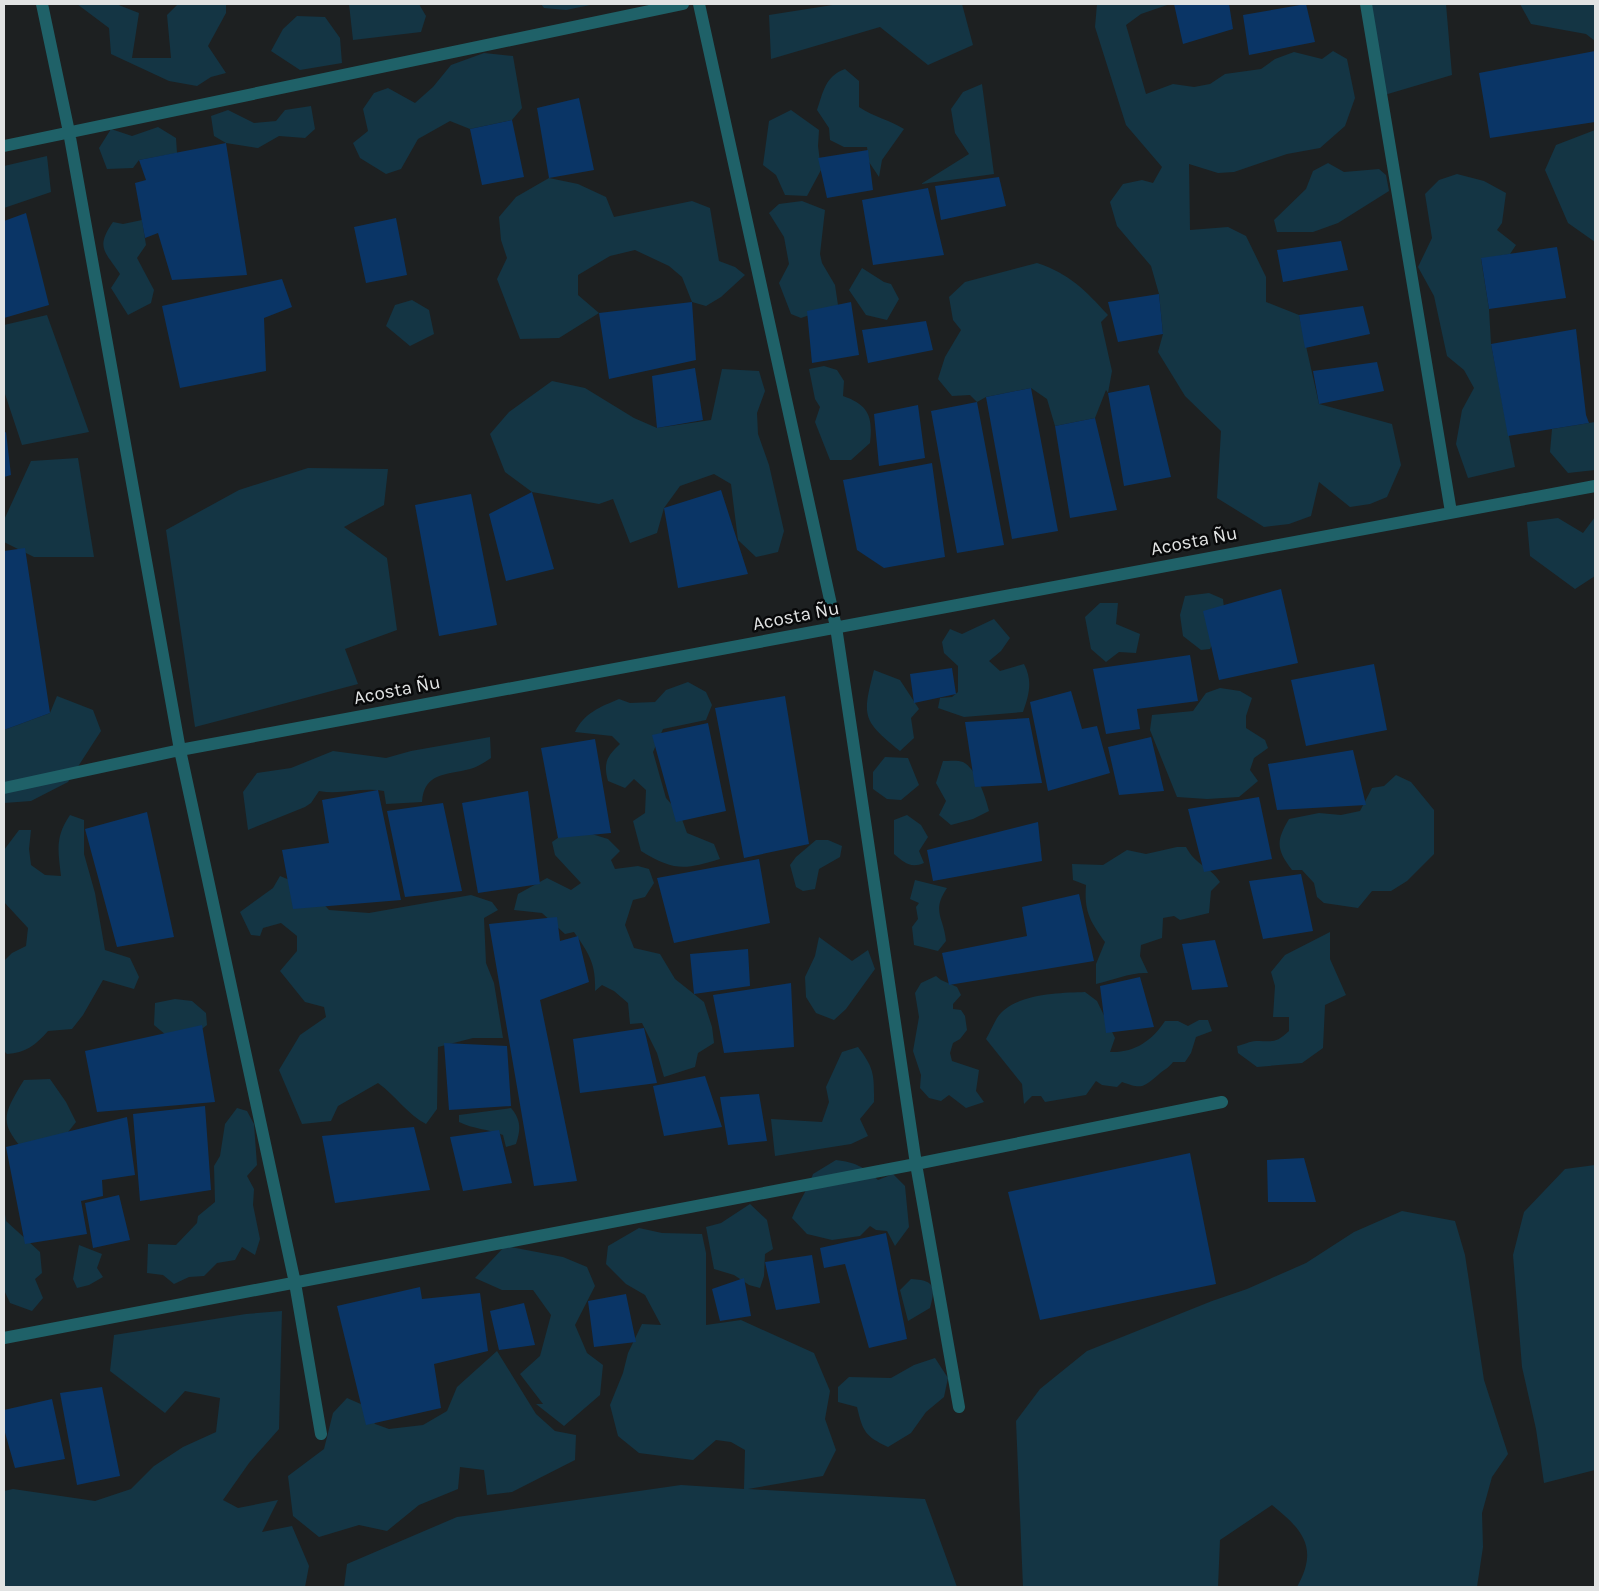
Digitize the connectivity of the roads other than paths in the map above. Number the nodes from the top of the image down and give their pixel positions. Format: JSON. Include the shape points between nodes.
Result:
{"nodes":[{"id":1,"x":42,"y":4,"type":"edge"},
{"id":2,"x":683,"y":4,"type":"edge"},
{"id":3,"x":699,"y":4,"type":"edge"},
{"id":4,"x":1366,"y":4,"type":"edge"},
{"id":5,"x":70,"y":132,"type":"junction"},
{"id":6,"x":4,"y":146,"type":"edge"},
{"id":7,"x":1595,"y":486,"type":"edge"},
{"id":8,"x":1451,"y":512,"type":"junction"},
{"id":9,"x":836,"y":627,"type":"junction"},
{"id":10,"x":180,"y":750,"type":"junction"},
{"id":11,"x":4,"y":788,"type":"edge"},
{"id":12,"x":1222,"y":1102,"type":"dead end"},
{"id":13,"x":916,"y":1164,"type":"junction"},
{"id":14,"x":295,"y":1283,"type":"junction"},
{"id":15,"x":4,"y":1338,"type":"edge"},
{"id":16,"x":959,"y":1407,"type":"dead end"},
{"id":17,"x":321,"y":1434,"type":"dead end"}],
"edges":[{"from":1,"to":5,"type":"street"},
{"from":2,"to":5,"type":"street"},
{"from":3,"to":9,"type":"street"},
{"from":4,"to":8,"type":"street"},
{"from":5,"to":6,"type":"street"},
{"from":5,"to":10,"type":"street"},
{"from":7,"to":8,"type":"street","name":"Acosta Ñu"},
{"from":8,"to":9,"type":"street","name":"Acosta Ñu"},
{"from":9,"to":10,"type":"street","name":"Acosta Ñu"},
{"from":9,"to":13,"type":"street"},
{"from":10,"to":11,"type":"street","name":"Acosta Ñu"},
{"from":10,"to":14,"type":"street"},
{"from":12,"to":13,"type":"street"},
{"from":13,"to":14,"type":"street"},
{"from":13,"to":16,"type":"street"},
{"from":14,"to":15,"type":"street"},
{"from":14,"to":17,"type":"street"}]}
